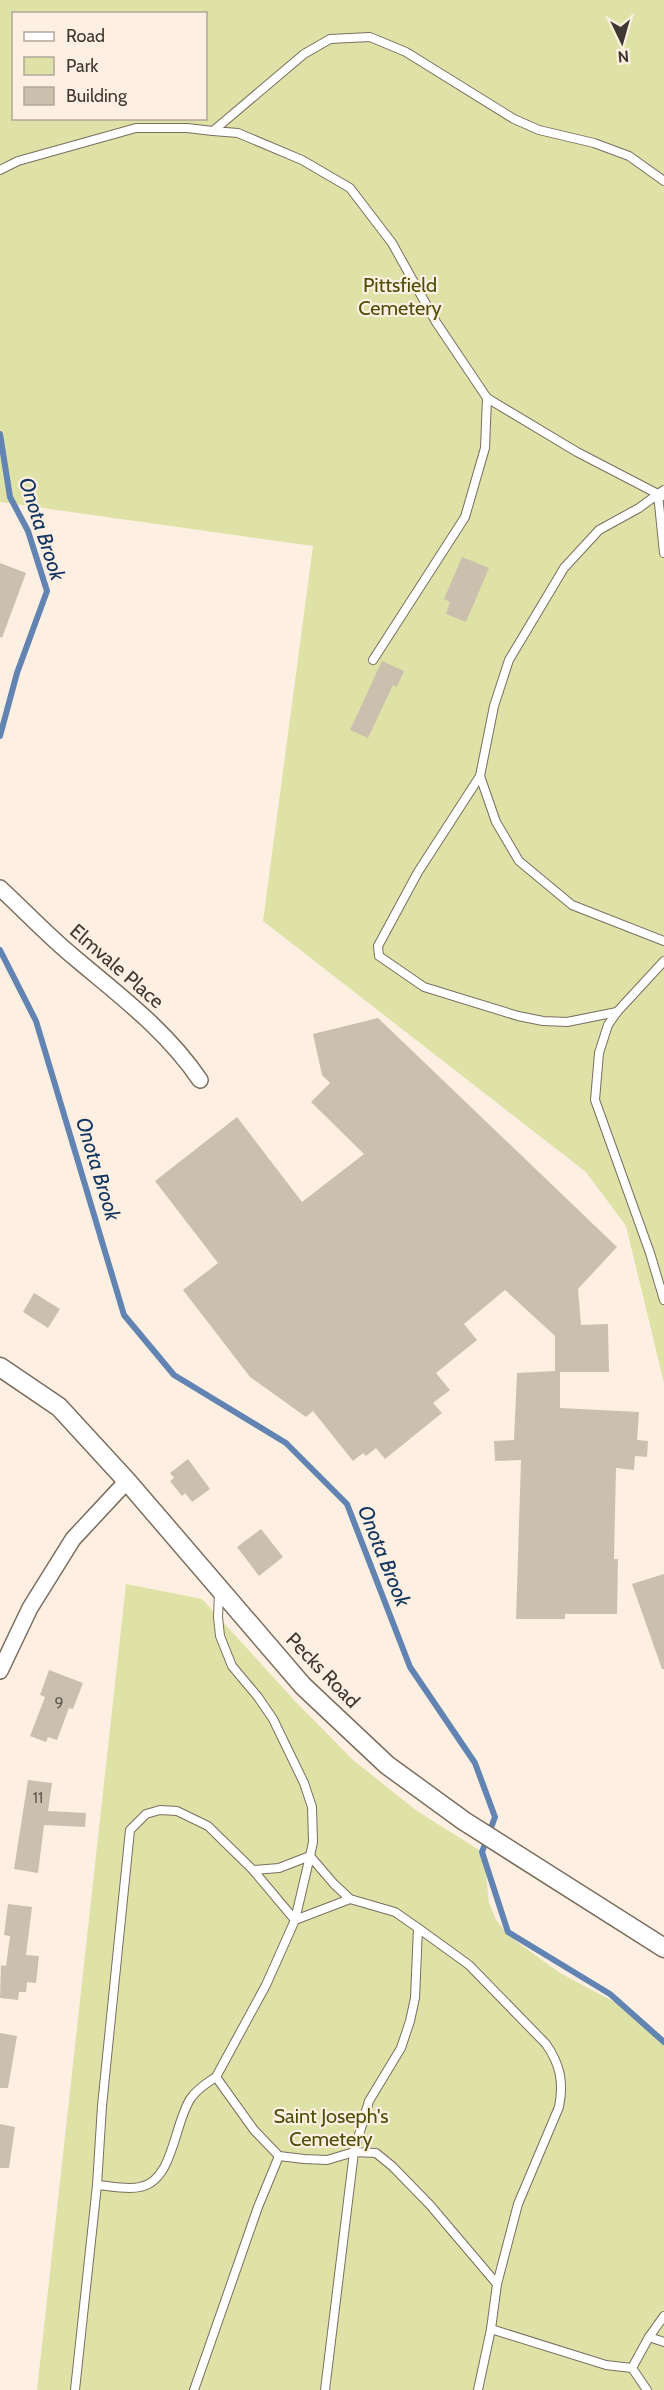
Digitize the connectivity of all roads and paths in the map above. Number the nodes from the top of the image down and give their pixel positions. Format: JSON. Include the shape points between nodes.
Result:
{"nodes":[{"id":1,"x":213,"y":131,"type":"junction"},
{"id":2,"x":0,"y":170,"type":"edge"},
{"id":3,"x":664,"y":182,"type":"edge"},
{"id":4,"x":487,"y":398,"type":"junction"},
{"id":5,"x":662,"y":493,"type":"edge"},
{"id":6,"x":664,"y":553,"type":"edge"},
{"id":7,"x":373,"y":660,"type":"dead end"},
{"id":8,"x":480,"y":776,"type":"junction"},
{"id":9,"x":0,"y":888,"type":"edge"},
{"id":10,"x":664,"y":941,"type":"edge"},
{"id":11,"x":664,"y":961,"type":"edge"},
{"id":12,"x":617,"y":1012,"type":"junction"},
{"id":13,"x":200,"y":1080,"type":"dead end"},
{"id":14,"x":664,"y":1300,"type":"edge"},
{"id":15,"x":0,"y":1367,"type":"edge"},
{"id":16,"x":127,"y":1481,"type":"junction"},
{"id":17,"x":219,"y":1588,"type":"junction"},
{"id":18,"x":0,"y":1671,"type":"edge"},
{"id":19,"x":310,"y":1856,"type":"junction"},
{"id":20,"x":253,"y":1870,"type":"junction"},
{"id":21,"x":350,"y":1899,"type":"junction"},
{"id":22,"x":295,"y":1920,"type":"junction"},
{"id":23,"x":418,"y":1928,"type":"junction"},
{"id":24,"x":664,"y":1948,"type":"edge"},
{"id":25,"x":216,"y":2077,"type":"junction"},
{"id":26,"x":354,"y":2152,"type":"junction"},
{"id":27,"x":279,"y":2156,"type":"junction"},
{"id":28,"x":98,"y":2185,"type":"junction"},
{"id":29,"x":497,"y":2284,"type":"junction"},
{"id":30,"x":664,"y":2316,"type":"edge"},
{"id":31,"x":491,"y":2329,"type":"junction"},
{"id":32,"x":649,"y":2337,"type":"junction"},
{"id":33,"x":664,"y":2342,"type":"edge"},
{"id":34,"x":632,"y":2368,"type":"junction"},
{"id":35,"x":75,"y":2390,"type":"edge"},
{"id":36,"x":194,"y":2390,"type":"edge"},
{"id":37,"x":326,"y":2390,"type":"edge"},
{"id":38,"x":478,"y":2390,"type":"edge"},
{"id":39,"x":647,"y":2390,"type":"edge"}],
"edges":[{"from":1,"to":2,"type":"lane","via":[[136,128],[18,161]]},
{"from":1,"to":3,"type":"lane","via":[[304,54],[330,39],[370,37],[406,52],[514,119],[629,156]]},
{"from":1,"to":4,"type":"lane","via":[[238,134],[302,160],[350,188],[392,243],[436,322]]},
{"from":4,"to":5,"type":"lane","via":[[577,452]]},
{"from":4,"to":7,"type":"lane","via":[[485,448],[465,517]]},
{"from":5,"to":6,"type":"lane"},
{"from":5,"to":8,"type":"lane","via":[[598,530],[564,568],[509,660],[494,706]]},
{"from":8,"to":10,"type":"lane","via":[[496,822],[519,861],[572,904]]},
{"from":8,"to":12,"type":"lane","via":[[418,872],[378,946],[379,956],[424,987],[518,1017],[567,1022]]},
{"from":9,"to":13,"type":"street","name":"Elmvale Place","via":[[73,957],[150,1021],[184,1056]]},
{"from":11,"to":12,"type":"lane"},
{"from":12,"to":14,"type":"lane","via":[[608,1025],[599,1053],[595,1100]]},
{"from":15,"to":16,"type":"street","name":"Pecks Road","via":[[58,1407]]},
{"from":16,"to":17,"type":"street","name":"Pecks Road"},
{"from":16,"to":18,"type":"street","via":[[73,1539],[30,1608]]},
{"from":17,"to":19,"type":"lane","via":[[220,1636],[232,1666],[273,1719],[304,1783],[312,1807]]},
{"from":17,"to":24,"type":"street","name":"Pecks Road","via":[[303,1686],[387,1765],[478,1831]]},
{"from":19,"to":20,"type":"lane","via":[[279,1868]]},
{"from":19,"to":21,"type":"lane"},
{"from":19,"to":22,"type":"lane"},
{"from":20,"to":22,"type":"lane"},
{"from":20,"to":28,"type":"lane","via":[[208,1826],[177,1811],[146,1814],[130,1830],[102,2106]]},
{"from":21,"to":22,"type":"lane"},
{"from":21,"to":23,"type":"lane","via":[[395,1912]]},
{"from":22,"to":25,"type":"lane","via":[[266,1985]]},
{"from":23,"to":26,"type":"lane","via":[[415,1998],[410,2021],[401,2048],[369,2101]]},
{"from":23,"to":29,"type":"lane","via":[[469,1965],[546,2044],[556,2058],[561,2077],[559,2107],[518,2205]]},
{"from":25,"to":27,"type":"lane","via":[[254,2130]]},
{"from":25,"to":28,"type":"lane","via":[[190,2099],[168,2160],[153,2182],[139,2187]]},
{"from":26,"to":27,"type":"lane","via":[[327,2160]]},
{"from":26,"to":29,"type":"lane","via":[[376,2153],[392,2166]]},
{"from":26,"to":37,"type":"lane"},
{"from":27,"to":36,"type":"lane"},
{"from":28,"to":35,"type":"lane"},
{"from":29,"to":31,"type":"lane"},
{"from":30,"to":32,"type":"lane"},
{"from":31,"to":34,"type":"lane","via":[[606,2365]]},
{"from":31,"to":38,"type":"lane"},
{"from":32,"to":33,"type":"lane"},
{"from":32,"to":34,"type":"lane"},
{"from":34,"to":39,"type":"lane"}]}
